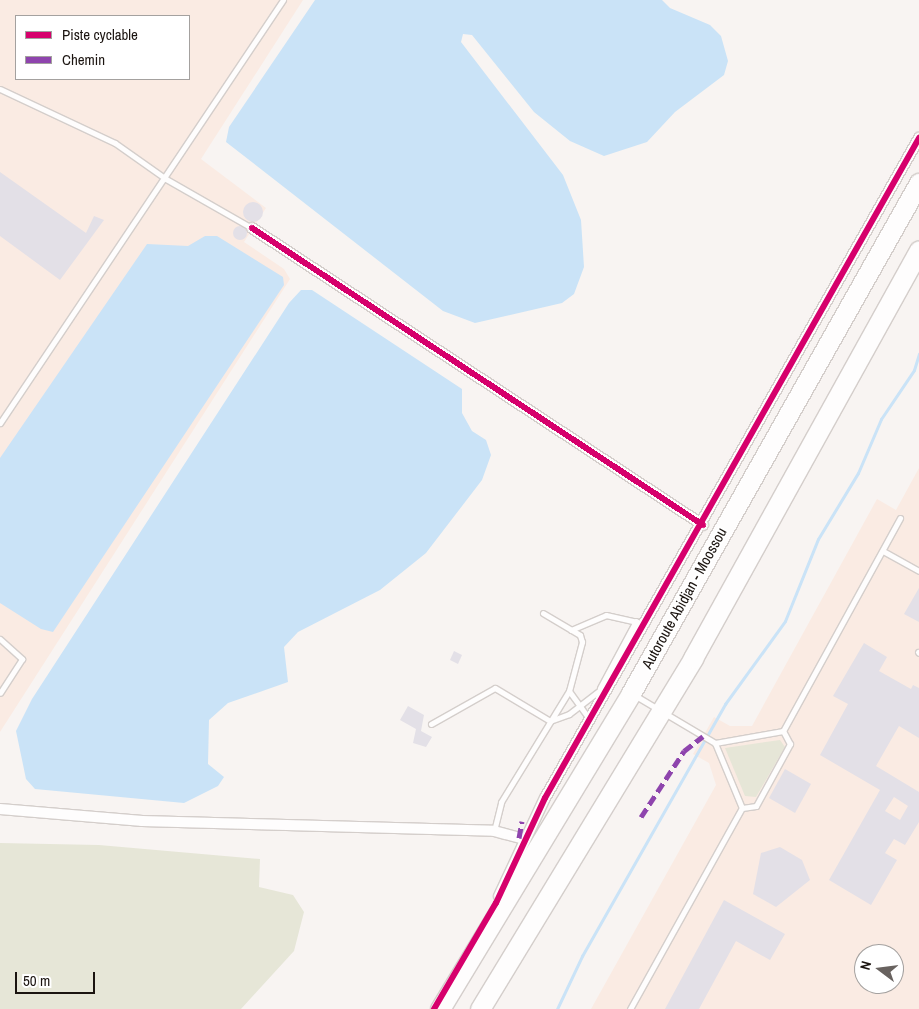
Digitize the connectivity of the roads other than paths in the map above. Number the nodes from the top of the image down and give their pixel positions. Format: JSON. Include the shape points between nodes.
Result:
{"nodes":[{"id":1,"x":283,"y":0,"type":"edge"},
{"id":2,"x":0,"y":89,"type":"edge"},
{"id":3,"x":919,"y":138,"type":"edge"},
{"id":4,"x":166,"y":179,"type":"junction"},
{"id":5,"x":919,"y":183,"type":"edge"},
{"id":6,"x":252,"y":228,"type":"joint"},
{"id":7,"x":919,"y":250,"type":"edge"},
{"id":8,"x":0,"y":423,"type":"edge"},
{"id":9,"x":900,"y":518,"type":"dead end"},
{"id":10,"x":703,"y":525,"type":"junction"},
{"id":11,"x":883,"y":551,"type":"junction"},
{"id":12,"x":919,"y":571,"type":"edge"},
{"id":13,"x":542,"y":613,"type":"dead end"},
{"id":14,"x":641,"y":623,"type":"junction"},
{"id":15,"x":571,"y":630,"type":"junction"},
{"id":16,"x":0,"y":639,"type":"edge"},
{"id":17,"x":613,"y":682,"type":"junction"},
{"id":18,"x":599,"y":688,"type":"junction"},
{"id":19,"x":569,"y":691,"type":"junction"},
{"id":20,"x":0,"y":692,"type":"edge"},
{"id":21,"x":631,"y":693,"type":"junction"},
{"id":22,"x":578,"y":708,"type":"junction"},
{"id":23,"x":661,"y":712,"type":"junction"},
{"id":24,"x":550,"y":721,"type":"junction"},
{"id":25,"x":591,"y":721,"type":"junction"},
{"id":26,"x":431,"y":724,"type":"dead end"},
{"id":27,"x":783,"y":731,"type":"junction"},
{"id":28,"x":715,"y":743,"type":"junction"},
{"id":29,"x":742,"y":808,"type":"junction"},
{"id":30,"x":0,"y":809,"type":"edge"},
{"id":31,"x":494,"y":831,"type":"junction"},
{"id":32,"x":524,"y":839,"type":"junction"},
{"id":33,"x":434,"y":1009,"type":"edge"},
{"id":34,"x":440,"y":1009,"type":"edge"},
{"id":35,"x":480,"y":1009,"type":"edge"},
{"id":36,"x":630,"y":1009,"type":"edge"}],
"edges":[{"from":1,"to":4,"type":"lane"},
{"from":2,"to":4,"type":"lane","via":[[115,143]]},
{"from":3,"to":10,"type":"street"},
{"from":4,"to":6,"type":"lane"},
{"from":4,"to":8,"type":"lane"},
{"from":5,"to":21,"type":"highway","name":"Autoroute Abidjan - Moossou"},
{"from":6,"to":10,"type":"street"},
{"from":7,"to":23,"type":"highway"},
{"from":9,"to":11,"type":"lane"},
{"from":10,"to":14,"type":"street"},
{"from":11,"to":12,"type":"lane"},
{"from":11,"to":27,"type":"lane"},
{"from":13,"to":15,"type":"lane"},
{"from":14,"to":15,"type":"lane","via":[[597,616]]},
{"from":14,"to":17,"type":"street"},
{"from":14,"to":18,"type":"lane"},
{"from":15,"to":19,"type":"lane","via":[[582,642]]},
{"from":16,"to":20,"type":"lane","via":[[22,658]]},
{"from":17,"to":18,"type":"lane"},
{"from":17,"to":25,"type":"street"},
{"from":18,"to":22,"type":"lane"},
{"from":19,"to":22,"type":"lane"},
{"from":19,"to":24,"type":"lane"},
{"from":21,"to":23,"type":"lane"},
{"from":21,"to":34,"type":"highway","name":"Autoroute Abidjan - Moossou"},
{"from":22,"to":24,"type":"lane"},
{"from":22,"to":25,"type":"lane"},
{"from":23,"to":28,"type":"lane"},
{"from":23,"to":35,"type":"highway"},
{"from":24,"to":26,"type":"lane","via":[[495,688]]},
{"from":24,"to":31,"type":"lane","via":[[501,802]]},
{"from":25,"to":32,"type":"street"},
{"from":27,"to":28,"type":"lane"},
{"from":27,"to":29,"type":"lane","via":[[790,744],[756,806]]},
{"from":28,"to":29,"type":"lane"},
{"from":29,"to":36,"type":"lane"},
{"from":30,"to":31,"type":"street","via":[[142,821]]},
{"from":31,"to":32,"type":"street"},
{"from":32,"to":33,"type":"street","via":[[496,903]]}]}
